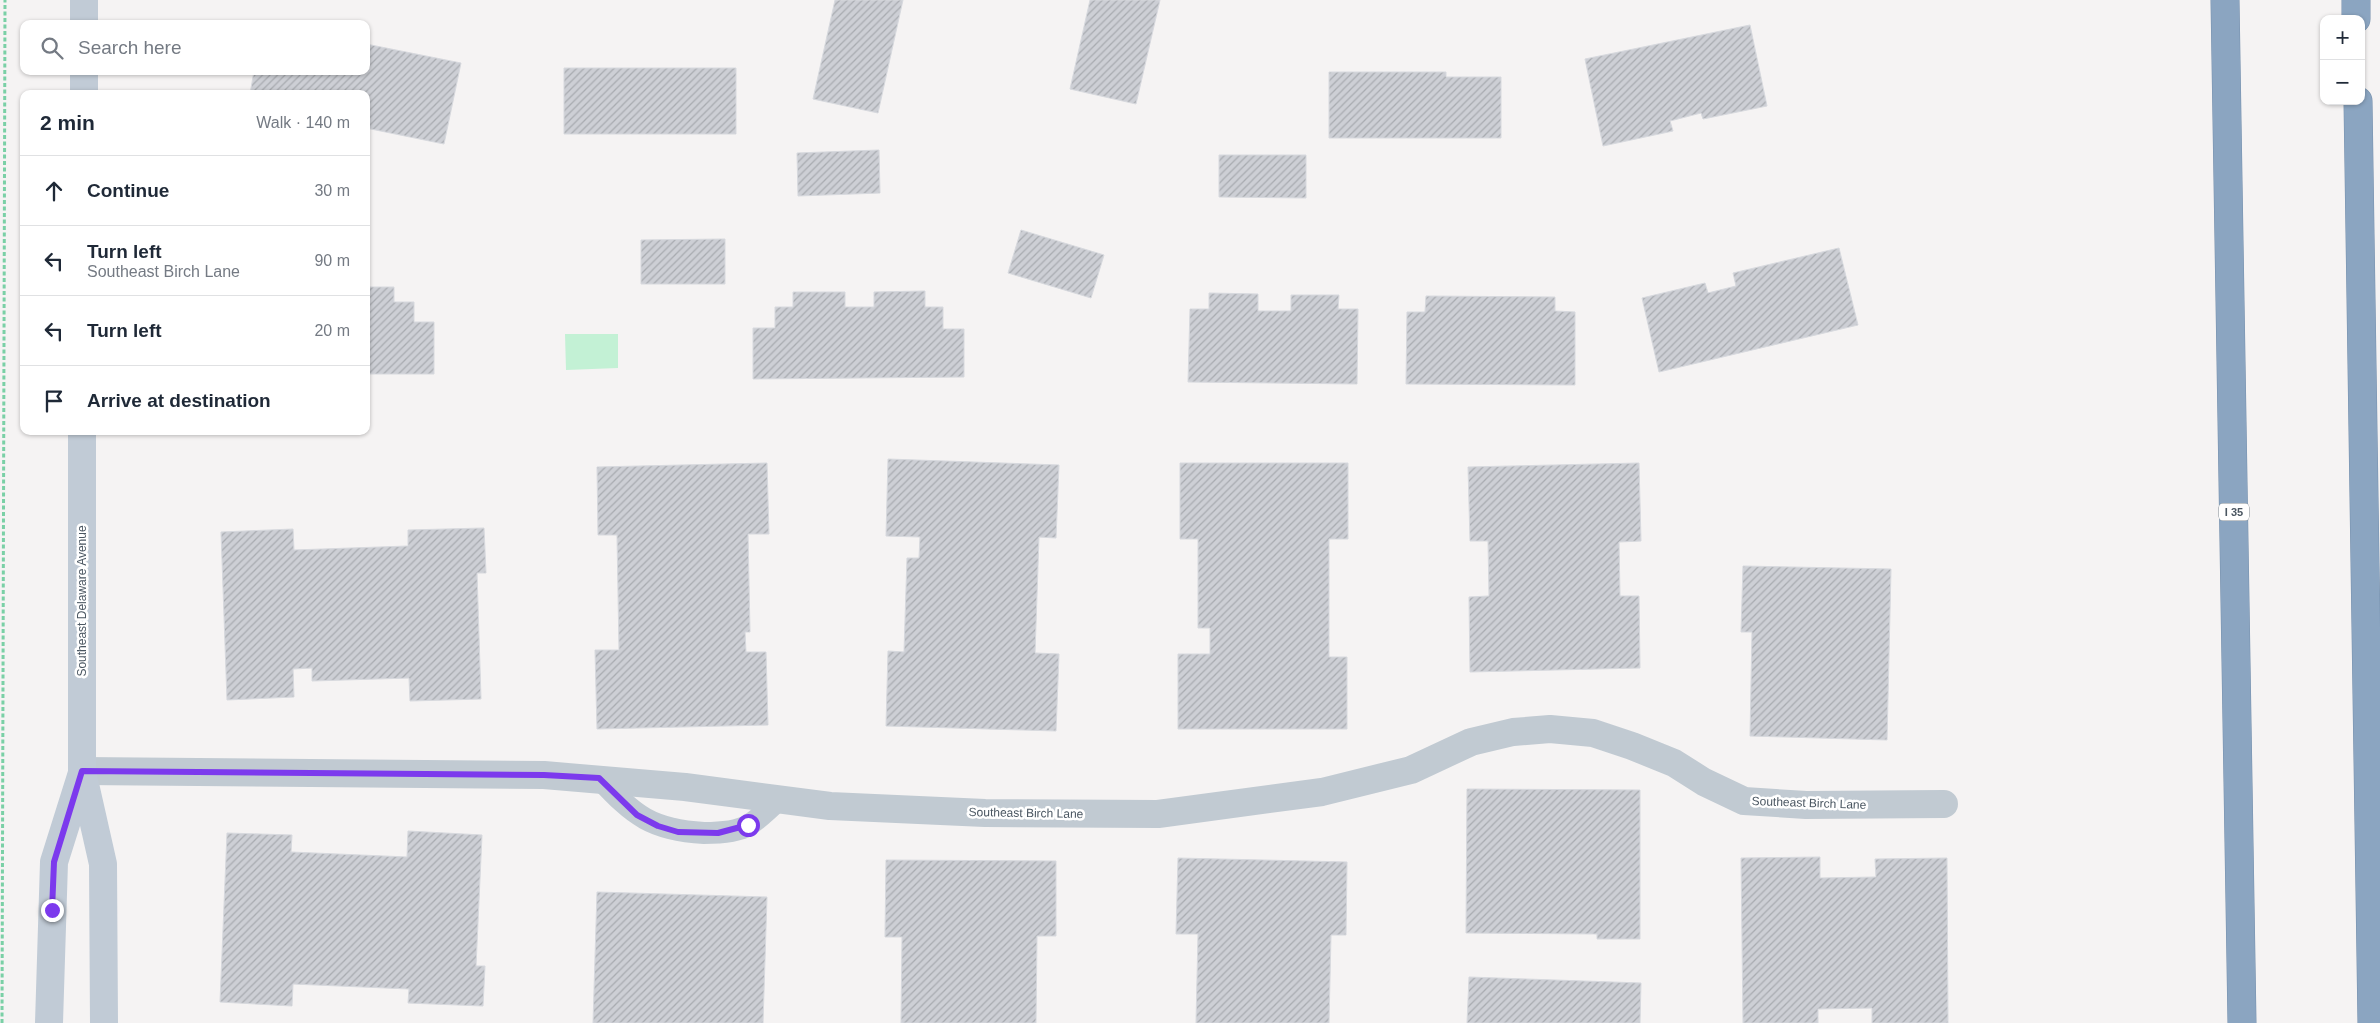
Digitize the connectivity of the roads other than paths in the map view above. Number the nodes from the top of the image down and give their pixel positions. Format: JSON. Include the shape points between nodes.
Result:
{"nodes":[{"id":1,"x":84,"y":0,"type":"edge"},
{"id":2,"x":2225,"y":0,"type":"edge"},
{"id":3,"x":2356,"y":0,"type":"edge"},
{"id":4,"x":2356,"y":15,"type":"edge"},
{"id":5,"x":84,"y":20,"type":"edge"},
{"id":6,"x":84,"y":75,"type":"edge"},
{"id":7,"x":84,"y":90,"type":"edge"},
{"id":8,"x":2358,"y":105,"type":"edge"},
{"id":9,"x":82,"y":435,"type":"edge"},
{"id":10,"x":82,"y":771,"type":"junction"},
{"id":11,"x":599,"y":778,"type":"junction"},
{"id":12,"x":779,"y":800,"type":"junction"},
{"id":13,"x":1944,"y":804,"type":"dead end"},
{"id":14,"x":49,"y":1023,"type":"edge"},
{"id":15,"x":104,"y":1023,"type":"edge"},
{"id":16,"x":2242,"y":1023,"type":"edge"},
{"id":17,"x":2372,"y":1023,"type":"edge"}],
"edges":[{"from":1,"to":5,"type":"main road"},
{"from":2,"to":16,"type":"highway","number":"I 35"},
{"from":3,"to":4,"type":"highway"},
{"from":6,"to":7,"type":"main road"},
{"from":8,"to":17,"type":"highway"},
{"from":9,"to":10,"type":"main road","name":"Southeast Delaware Avenue"},
{"from":10,"to":11,"type":"street","name":"Southeast Birch Lane"},
{"from":10,"to":14,"type":"main road","name":"Southeast Delaware Avenue","via":[[54,862]]},
{"from":10,"to":15,"type":"main road","name":"Southeast Delaware Avenue","via":[[103,864]]},
{"from":11,"to":12,"type":"street","name":"Southeast Birch Lane"},
{"from":11,"to":12,"type":"lane","via":[[637,815],[678,832],[718,833],[748,825]]},
{"from":12,"to":13,"type":"street","name":"Southeast Birch Lane","via":[[830,806],[985,813],[1158,814],[1322,792],[1410,770],[1471,742],[1514,732],[1550,729],[1593,733],[1632,746],[1674,763],[1744,801],[1806,805]]}]}
